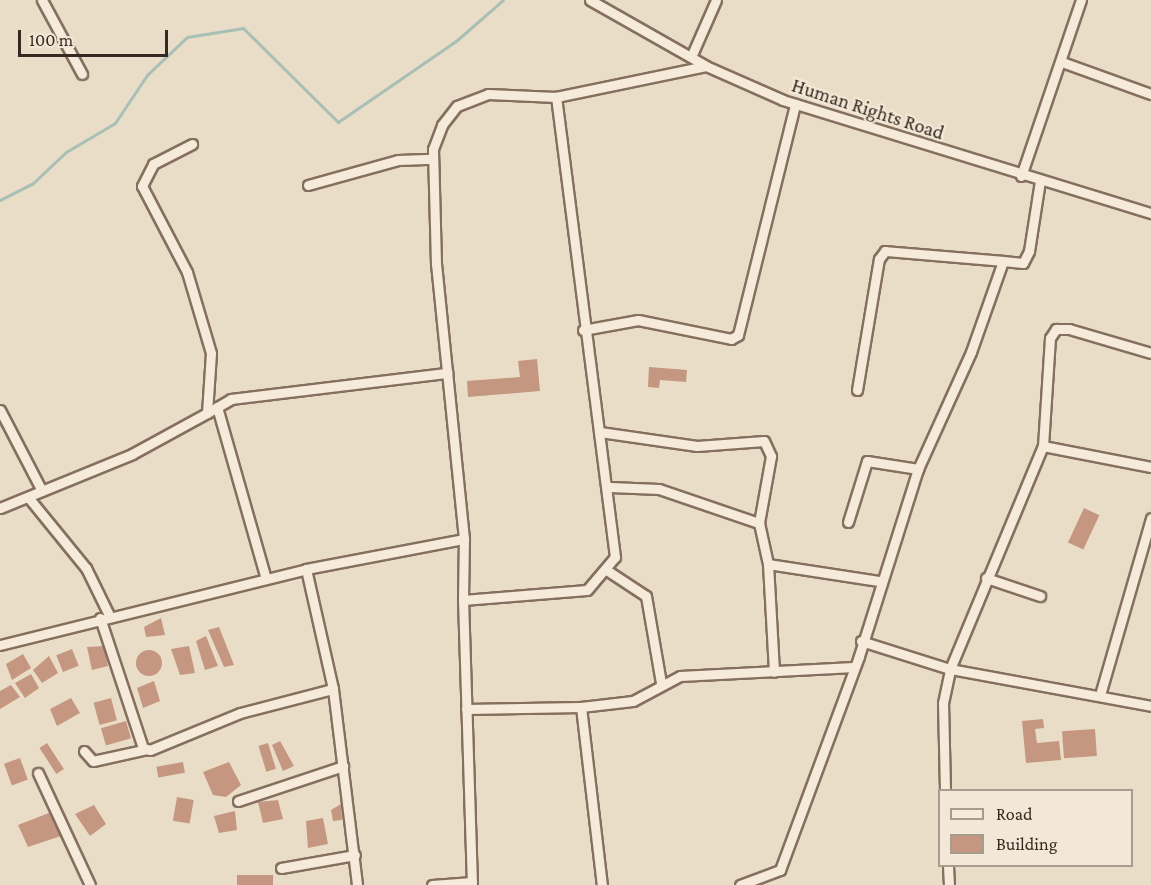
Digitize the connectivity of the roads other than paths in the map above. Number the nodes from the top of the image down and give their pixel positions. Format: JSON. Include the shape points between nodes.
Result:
{"nodes":[{"id":1,"x":42,"y":0,"type":"edge"},
{"id":2,"x":590,"y":0,"type":"edge"},
{"id":3,"x":716,"y":0,"type":"edge"},
{"id":4,"x":1081,"y":0,"type":"edge"},
{"id":5,"x":691,"y":57,"type":"junction"},
{"id":6,"x":1062,"y":62,"type":"junction"},
{"id":7,"x":706,"y":66,"type":"junction"},
{"id":8,"x":82,"y":74,"type":"dead end"},
{"id":9,"x":1151,"y":94,"type":"edge"},
{"id":10,"x":556,"y":97,"type":"junction"},
{"id":11,"x":795,"y":104,"type":"junction"},
{"id":12,"x":192,"y":144,"type":"dead end"},
{"id":13,"x":433,"y":159,"type":"junction"},
{"id":14,"x":1021,"y":176,"type":"junction"},
{"id":15,"x":1040,"y":181,"type":"junction"},
{"id":16,"x":308,"y":185,"type":"dead end"},
{"id":17,"x":1151,"y":213,"type":"edge"},
{"id":18,"x":1003,"y":261,"type":"junction"},
{"id":19,"x":583,"y":330,"type":"junction"},
{"id":20,"x":1151,"y":353,"type":"edge"},
{"id":21,"x":447,"y":373,"type":"junction"},
{"id":22,"x":857,"y":390,"type":"dead end"},
{"id":23,"x":217,"y":407,"type":"junction"},
{"id":24,"x":0,"y":410,"type":"edge"},
{"id":25,"x":207,"y":413,"type":"junction"},
{"id":26,"x":600,"y":432,"type":"junction"},
{"id":27,"x":1043,"y":446,"type":"junction"},
{"id":28,"x":1151,"y":467,"type":"edge"},
{"id":29,"x":918,"y":469,"type":"junction"},
{"id":30,"x":610,"y":487,"type":"junction"},
{"id":31,"x":42,"y":491,"type":"junction"},
{"id":32,"x":28,"y":497,"type":"junction"},
{"id":33,"x":0,"y":508,"type":"edge"},
{"id":34,"x":1151,"y":518,"type":"edge"},
{"id":35,"x":848,"y":522,"type":"dead end"},
{"id":36,"x":759,"y":523,"type":"junction"},
{"id":37,"x":465,"y":539,"type":"junction"},
{"id":38,"x":768,"y":564,"type":"junction"},
{"id":39,"x":306,"y":569,"type":"junction"},
{"id":40,"x":608,"y":571,"type":"junction"},
{"id":41,"x":265,"y":575,"type":"junction"},
{"id":42,"x":986,"y":578,"type":"junction"},
{"id":43,"x":879,"y":580,"type":"junction"},
{"id":44,"x":1040,"y":596,"type":"dead end"},
{"id":45,"x":463,"y":600,"type":"junction"},
{"id":46,"x":104,"y":617,"type":"junction"},
{"id":47,"x":861,"y":641,"type":"junction"},
{"id":48,"x":0,"y":645,"type":"edge"},
{"id":49,"x":854,"y":667,"type":"junction"},
{"id":50,"x":950,"y":669,"type":"junction"},
{"id":51,"x":774,"y":672,"type":"junction"},
{"id":52,"x":660,"y":683,"type":"junction"},
{"id":53,"x":333,"y":689,"type":"junction"},
{"id":54,"x":1100,"y":695,"type":"junction"},
{"id":55,"x":1151,"y":706,"type":"edge"},
{"id":56,"x":581,"y":707,"type":"junction"},
{"id":57,"x":466,"y":709,"type":"junction"},
{"id":58,"x":147,"y":749,"type":"junction"},
{"id":59,"x":84,"y":751,"type":"dead end"},
{"id":60,"x":343,"y":766,"type":"junction"},
{"id":61,"x":38,"y":773,"type":"dead end"},
{"id":62,"x":945,"y":789,"type":"edge"},
{"id":63,"x":238,"y":801,"type":"dead end"},
{"id":64,"x":356,"y":855,"type":"junction"},
{"id":65,"x":948,"y":867,"type":"edge"},
{"id":66,"x":280,"y":868,"type":"dead end"},
{"id":67,"x":472,"y":884,"type":"edge"},
{"id":68,"x":90,"y":885,"type":"edge"},
{"id":69,"x":357,"y":885,"type":"edge"},
{"id":70,"x":432,"y":885,"type":"edge"},
{"id":71,"x":602,"y":885,"type":"edge"},
{"id":72,"x":740,"y":885,"type":"edge"},
{"id":73,"x":949,"y":885,"type":"edge"}],
"edges":[{"from":1,"to":8,"type":"street"},
{"from":2,"to":5,"type":"street","name":"Human Rights Road"},
{"from":3,"to":5,"type":"street"},
{"from":4,"to":6,"type":"street"},
{"from":5,"to":7,"type":"street","name":"Human Rights Road"},
{"from":6,"to":9,"type":"street"},
{"from":6,"to":14,"type":"street"},
{"from":7,"to":10,"type":"street"},
{"from":7,"to":11,"type":"street","name":"Human Rights Road"},
{"from":10,"to":13,"type":"street","via":[[488,94],[470,99],[442,125]]},
{"from":10,"to":19,"type":"street"},
{"from":11,"to":14,"type":"street","name":"Human Rights Road"},
{"from":11,"to":19,"type":"street","via":[[738,335],[731,339],[638,320]]},
{"from":12,"to":25,"type":"street","via":[[153,164],[142,186],[187,272],[211,353]]},
{"from":13,"to":16,"type":"street","via":[[398,160]]},
{"from":13,"to":21,"type":"street","via":[[436,264]]},
{"from":14,"to":15,"type":"street","name":"Human Rights Road"},
{"from":15,"to":17,"type":"street","name":"Human Rights Road"},
{"from":15,"to":18,"type":"street","via":[[1029,251],[1023,263]]},
{"from":18,"to":22,"type":"street","via":[[885,251],[879,259]]},
{"from":18,"to":29,"type":"street","via":[[971,352]]},
{"from":19,"to":26,"type":"street"},
{"from":20,"to":27,"type":"street","via":[[1056,329],[1050,338]]},
{"from":21,"to":23,"type":"street","via":[[231,399]]},
{"from":21,"to":37,"type":"street"},
{"from":23,"to":25,"type":"street"},
{"from":23,"to":41,"type":"street"},
{"from":24,"to":31,"type":"street"},
{"from":25,"to":31,"type":"street","via":[[132,454]]},
{"from":26,"to":30,"type":"street"},
{"from":26,"to":36,"type":"street","via":[[697,446],[764,441],[771,456]]},
{"from":27,"to":28,"type":"street"},
{"from":27,"to":42,"type":"street"},
{"from":29,"to":35,"type":"street","via":[[867,461]]},
{"from":29,"to":43,"type":"street"},
{"from":30,"to":36,"type":"street","via":[[659,489]]},
{"from":30,"to":40,"type":"street","via":[[615,557]]},
{"from":31,"to":32,"type":"street"},
{"from":32,"to":33,"type":"street"},
{"from":32,"to":46,"type":"street","via":[[86,568]]},
{"from":34,"to":54,"type":"street"},
{"from":36,"to":38,"type":"street"},
{"from":37,"to":39,"type":"street"},
{"from":37,"to":45,"type":"street"},
{"from":38,"to":43,"type":"street"},
{"from":38,"to":51,"type":"street"},
{"from":39,"to":41,"type":"street"},
{"from":39,"to":53,"type":"street"},
{"from":40,"to":45,"type":"street","via":[[587,590]]},
{"from":40,"to":52,"type":"street","via":[[646,596]]},
{"from":41,"to":46,"type":"street"},
{"from":42,"to":44,"type":"street"},
{"from":42,"to":50,"type":"street"},
{"from":43,"to":47,"type":"street"},
{"from":45,"to":57,"type":"street"},
{"from":46,"to":48,"type":"street"},
{"from":46,"to":58,"type":"street","via":[[138,741]]},
{"from":47,"to":49,"type":"street"},
{"from":47,"to":50,"type":"street"},
{"from":49,"to":51,"type":"street"},
{"from":49,"to":72,"type":"street","via":[[780,870]]},
{"from":50,"to":54,"type":"street"},
{"from":50,"to":62,"type":"street","via":[[943,703]]},
{"from":51,"to":52,"type":"street","via":[[680,676]]},
{"from":52,"to":56,"type":"street","via":[[633,701]]},
{"from":53,"to":58,"type":"street","via":[[240,713]]},
{"from":53,"to":60,"type":"street"},
{"from":54,"to":55,"type":"street"},
{"from":56,"to":57,"type":"street"},
{"from":56,"to":71,"type":"street"},
{"from":57,"to":67,"type":"street"},
{"from":58,"to":59,"type":"street","via":[[93,761]]},
{"from":60,"to":63,"type":"street"},
{"from":60,"to":64,"type":"street"},
{"from":61,"to":68,"type":"street"},
{"from":64,"to":66,"type":"street"},
{"from":64,"to":69,"type":"street"},
{"from":65,"to":73,"type":"street"},
{"from":67,"to":70,"type":"street"}]}
